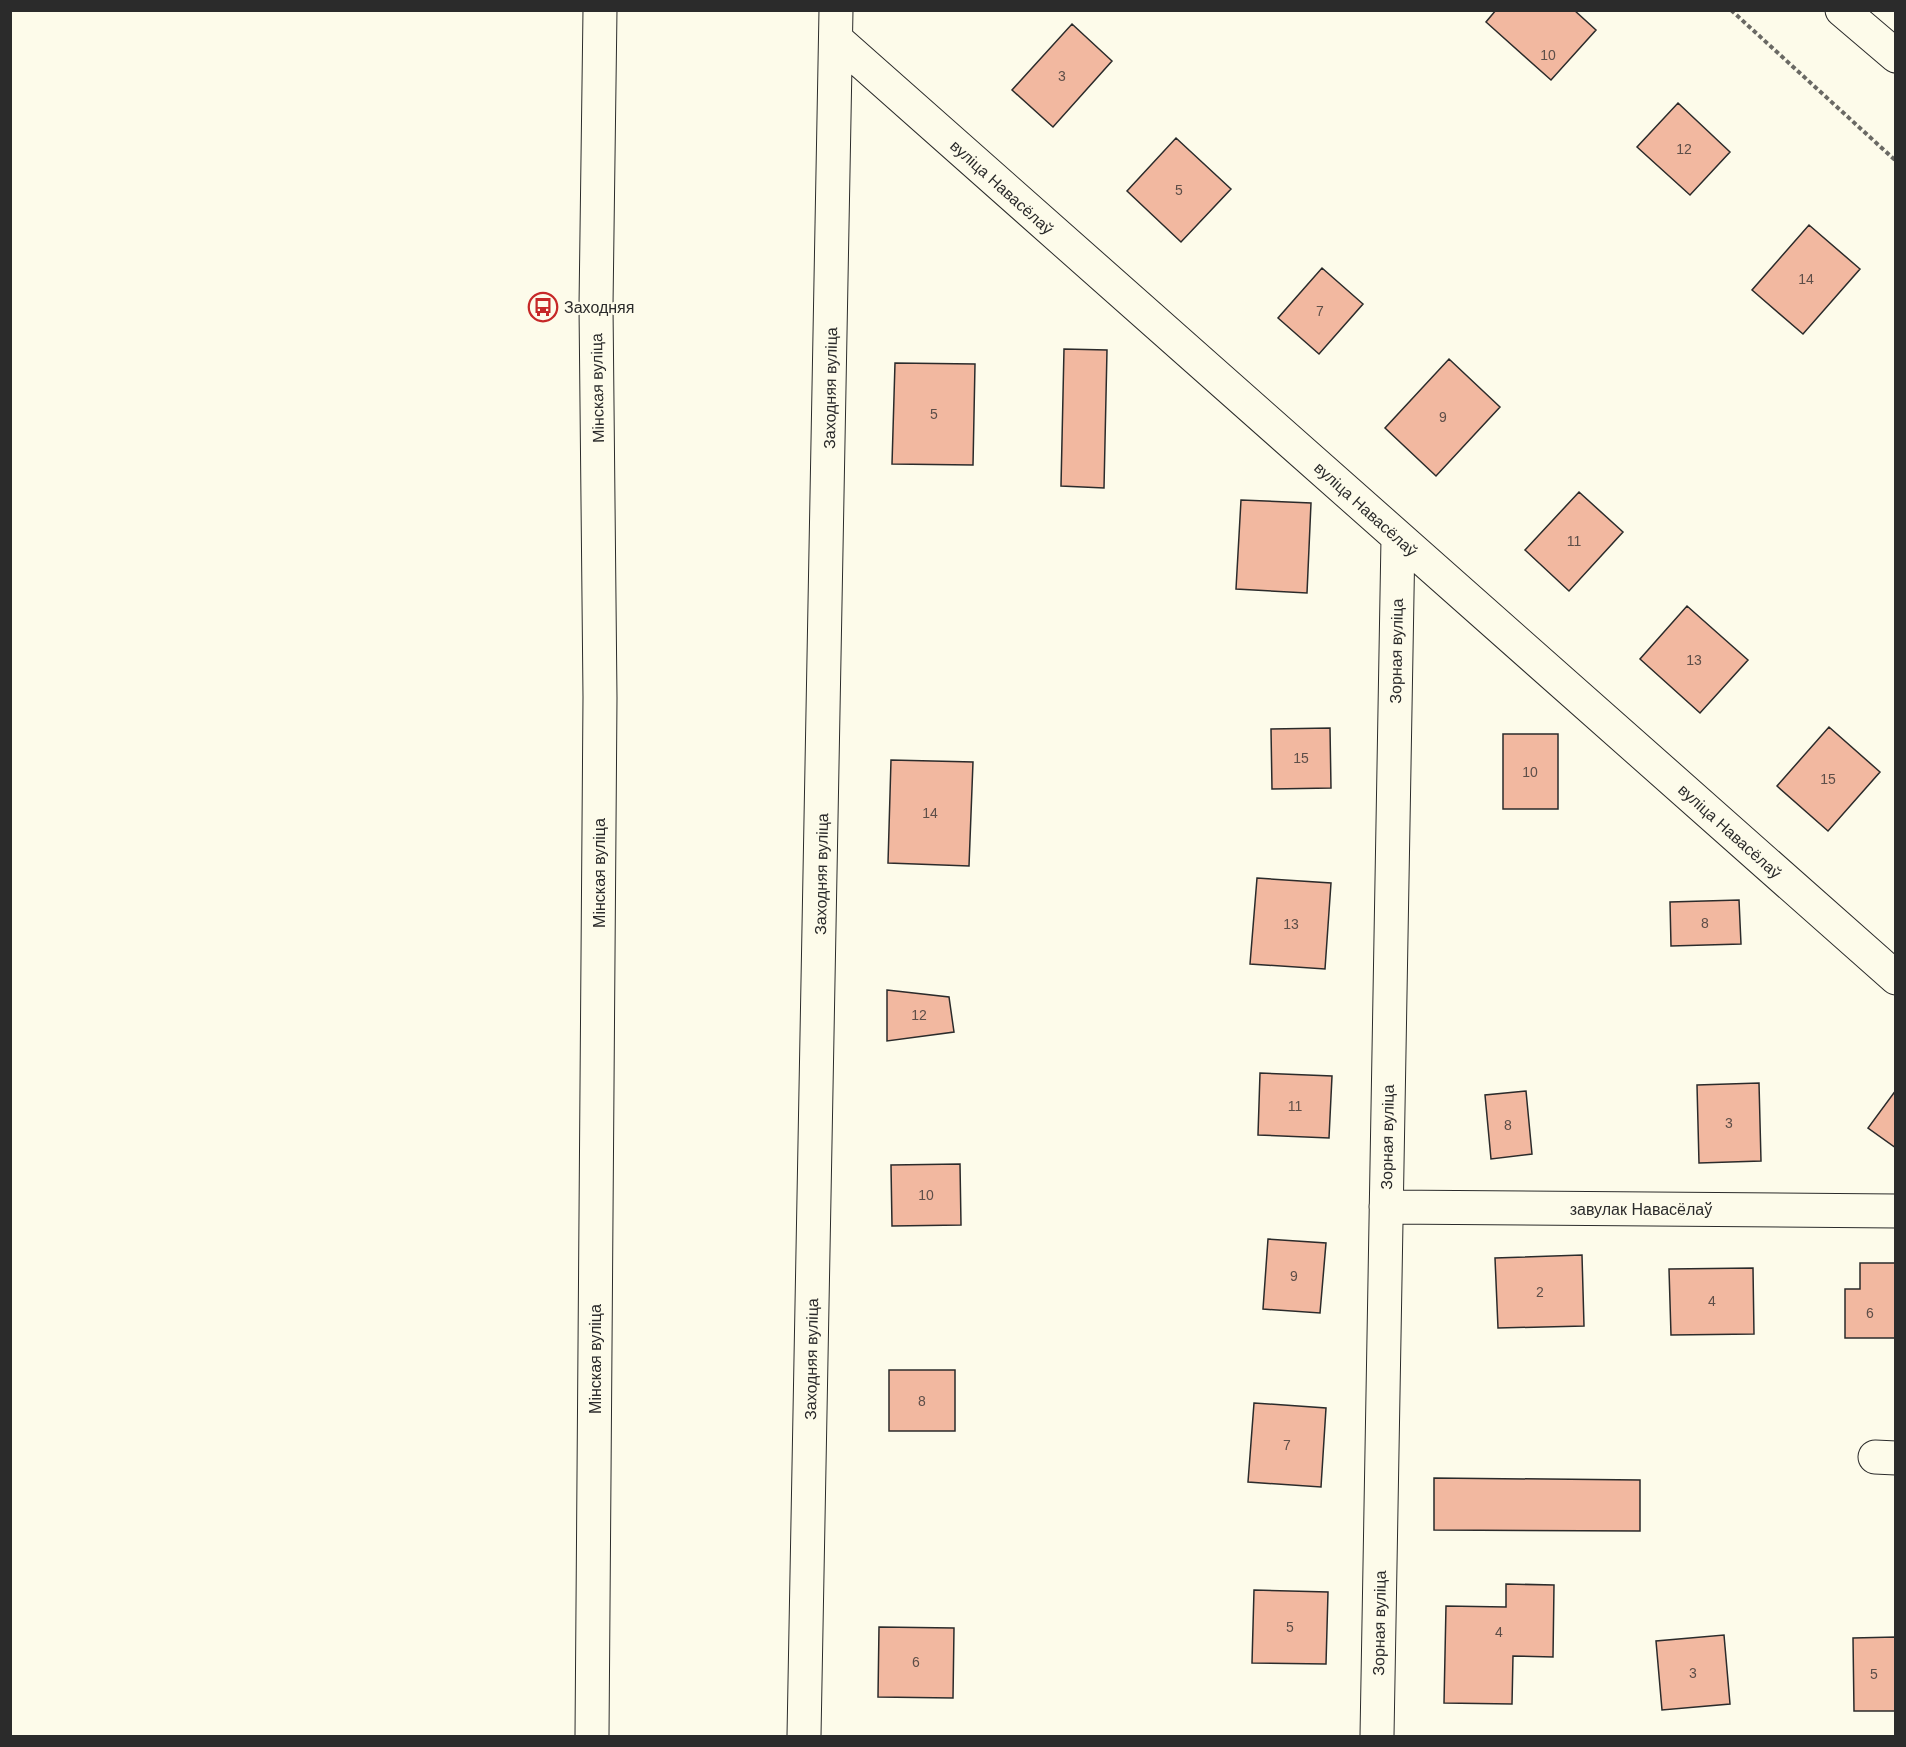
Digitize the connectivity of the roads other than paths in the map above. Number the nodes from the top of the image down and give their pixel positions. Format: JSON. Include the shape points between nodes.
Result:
{"nodes":[{"id":1,"x":600,"y":10,"type":"edge"},
{"id":2,"x":1842,"y":10,"type":"edge"},
{"id":3,"x":836,"y":25,"type":"edge"},
{"id":4,"x":1896,"y":56,"type":"edge"},
{"id":5,"x":1398,"y":538,"type":"junction"},
{"id":6,"x":1896,"y":978,"type":"edge"},
{"id":7,"x":1386,"y":1207,"type":"junction"},
{"id":8,"x":1896,"y":1210,"type":"edge"},
{"id":9,"x":592,"y":1737,"type":"edge"},
{"id":10,"x":804,"y":1737,"type":"edge"},
{"id":11,"x":1377,"y":1737,"type":"edge"}],
"edges":[{"from":1,"to":9,"type":"street","name":"Мінская вуліца","via":[[596,306],[600,709]]},
{"from":2,"to":4,"type":"street"},
{"from":3,"to":5,"type":"street","name":"вуліца Навасёлаў"},
{"from":3,"to":10,"type":"street","name":"Заходняя вуліца"},
{"from":5,"to":6,"type":"street","name":"вуліца Навасёлаў"},
{"from":5,"to":7,"type":"street","name":"Зорная вуліца"},
{"from":7,"to":8,"type":"street","name":"завулак Навасёлаў"},
{"from":7,"to":11,"type":"street","name":"Зорная вуліца"}]}
